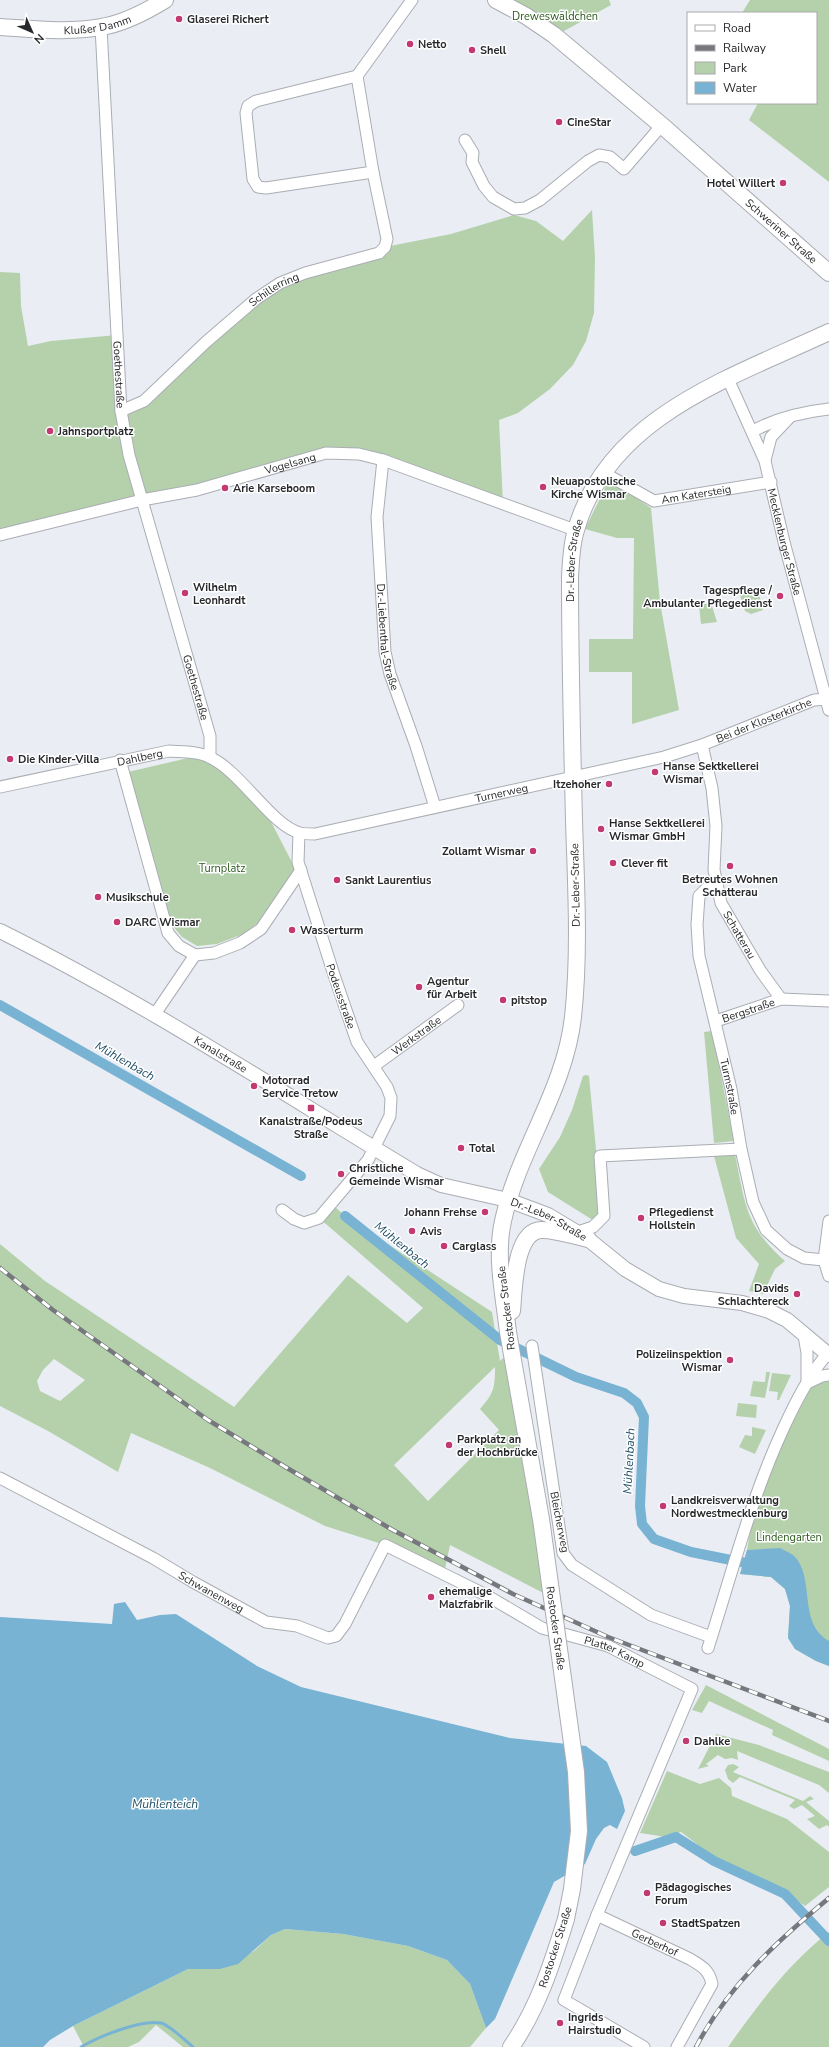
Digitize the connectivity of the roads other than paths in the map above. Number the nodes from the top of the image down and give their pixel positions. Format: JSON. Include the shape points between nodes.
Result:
{"nodes":[{"id":1,"x":165,"y":0,"type":"edge"},
{"id":2,"x":412,"y":0,"type":"edge"},
{"id":3,"x":496,"y":0,"type":"edge"},
{"id":4,"x":0,"y":27,"type":"edge"},
{"id":5,"x":101,"y":27,"type":"junction"},
{"id":6,"x":357,"y":76,"type":"junction"},
{"id":7,"x":662,"y":126,"type":"junction"},
{"id":8,"x":465,"y":140,"type":"dead end"},
{"id":9,"x":373,"y":172,"type":"junction"},
{"id":10,"x":829,"y":273,"type":"edge"},
{"id":11,"x":829,"y":332,"type":"edge"},
{"id":12,"x":728,"y":379,"type":"junction"},
{"id":13,"x":829,"y":409,"type":"edge"},
{"id":14,"x":121,"y":411,"type":"junction"},
{"id":15,"x":793,"y":415,"type":"junction"},
{"id":16,"x":753,"y":431,"type":"junction"},
{"id":17,"x":383,"y":460,"type":"junction"},
{"id":18,"x":765,"y":461,"type":"junction"},
{"id":19,"x":604,"y":473,"type":"junction"},
{"id":20,"x":771,"y":482,"type":"junction"},
{"id":21,"x":142,"y":500,"type":"junction"},
{"id":22,"x":576,"y":530,"type":"junction"},
{"id":23,"x":0,"y":535,"type":"edge"},
{"id":24,"x":828,"y":703,"type":"edge"},
{"id":25,"x":702,"y":744,"type":"junction"},
{"id":26,"x":210,"y":757,"type":"junction"},
{"id":27,"x":120,"y":760,"type":"junction"},
{"id":28,"x":573,"y":778,"type":"junction"},
{"id":29,"x":0,"y":787,"type":"edge"},
{"id":30,"x":435,"y":807,"type":"junction"},
{"id":31,"x":299,"y":833,"type":"junction"},
{"id":32,"x":301,"y":870,"type":"junction"},
{"id":33,"x":717,"y":885,"type":"junction"},
{"id":34,"x":0,"y":931,"type":"edge"},
{"id":35,"x":195,"y":955,"type":"junction"},
{"id":36,"x":781,"y":999,"type":"junction"},
{"id":37,"x":829,"y":1001,"type":"edge"},
{"id":38,"x":458,"y":1005,"type":"dead end"},
{"id":39,"x":155,"y":1014,"type":"junction"},
{"id":40,"x":716,"y":1021,"type":"junction"},
{"id":41,"x":374,"y":1066,"type":"junction"},
{"id":42,"x":374,"y":1149,"type":"junction"},
{"id":43,"x":741,"y":1149,"type":"junction"},
{"id":44,"x":508,"y":1200,"type":"junction"},
{"id":45,"x":282,"y":1210,"type":"dead end"},
{"id":46,"x":829,"y":1221,"type":"edge"},
{"id":47,"x":583,"y":1235,"type":"junction"},
{"id":48,"x":824,"y":1260,"type":"junction"},
{"id":49,"x":829,"y":1276,"type":"edge"},
{"id":50,"x":508,"y":1332,"type":"junction"},
{"id":51,"x":804,"y":1335,"type":"junction"},
{"id":52,"x":532,"y":1346,"type":"dead end"},
{"id":53,"x":828,"y":1354,"type":"edge"},
{"id":54,"x":829,"y":1375,"type":"edge"},
{"id":55,"x":807,"y":1383,"type":"junction"},
{"id":56,"x":0,"y":1478,"type":"edge"},
{"id":57,"x":385,"y":1545,"type":"joint"},
{"id":58,"x":596,"y":1915,"type":"junction"},
{"id":59,"x":511,"y":2047,"type":"edge"},
{"id":60,"x":644,"y":2047,"type":"edge"},
{"id":61,"x":677,"y":2047,"type":"edge"}],
"edges":[{"from":1,"to":5,"type":"main road","name":"Klußer Damm","via":[[146,11]]},
{"from":2,"to":6,"type":"street"},
{"from":3,"to":7,"type":"main road","name":"Schweriner Straße","via":[[554,35]]},
{"from":4,"to":5,"type":"main road","name":"Klußer Damm","via":[[43,30]]},
{"from":5,"to":14,"type":"street","name":"Goethestraße"},
{"from":6,"to":9,"type":"street","name":"Schillerring"},
{"from":6,"to":9,"type":"street","via":[[256,101],[248,106],[246,113],[253,179],[258,187],[266,188]]},
{"from":7,"to":8,"type":"street","via":[[624,169],[610,157],[599,156],[588,161],[540,200],[525,208],[514,209],[493,197],[484,186],[472,162],[473,153]]},
{"from":7,"to":10,"type":"main road","name":"Schweriner Straße"},
{"from":9,"to":14,"type":"street","name":"Schillerring","via":[[387,239],[385,247],[378,252],[304,273],[280,283],[256,299],[206,342],[144,401]]},
{"from":11,"to":12,"type":"main road","name":"Dr.-Leber-Straße"},
{"from":12,"to":16,"type":"street","name":"Mecklenburger Straße"},
{"from":12,"to":19,"type":"main road","name":"Dr.-Leber-Straße","via":[[693,396],[648,425],[616,456]]},
{"from":13,"to":15,"type":"street"},
{"from":14,"to":21,"type":"street","name":"Goethestraße","via":[[129,455]]},
{"from":15,"to":16,"type":"street"},
{"from":15,"to":18,"type":"street","via":[[782,423],[771,437]]},
{"from":16,"to":18,"type":"street","name":"Mecklenburger Straße"},
{"from":17,"to":21,"type":"street","name":"Vogelsang","via":[[359,454],[326,454],[197,490]]},
{"from":17,"to":22,"type":"street","name":"Vogelsang"},
{"from":17,"to":30,"type":"street","name":"Dr.-Liebenthal-Straße","via":[[377,517],[385,652]]},
{"from":18,"to":20,"type":"street","name":"Mecklenburger Straße"},
{"from":19,"to":20,"type":"street","name":"Am Katersteig","via":[[654,501]]},
{"from":19,"to":22,"type":"main road","name":"Dr.-Leber-Straße","via":[[589,498]]},
{"from":20,"to":24,"type":"street","name":"Mecklenburger Straße","via":[[784,542]]},
{"from":21,"to":23,"type":"street","name":"Vogelsang"},
{"from":21,"to":26,"type":"street","name":"Goethestraße","via":[[210,736]]},
{"from":22,"to":28,"type":"main road","name":"Dr.-Leber-Straße","via":[[570,578]]},
{"from":24,"to":25,"type":"street","name":"Bei der Klosterkirche","via":[[814,700]]},
{"from":25,"to":28,"type":"street","name":"Turnerweg","via":[[634,765]]},
{"from":25,"to":33,"type":"street","name":"Schatterau","via":[[712,788],[716,826],[714,870]]},
{"from":26,"to":27,"type":"street","name":"Dahlberg","via":[[169,751]]},
{"from":26,"to":31,"type":"street","via":[[227,767],[283,824]]},
{"from":27,"to":29,"type":"street","name":"Dahlberg"},
{"from":27,"to":35,"type":"street","via":[[168,934],[179,946]]},
{"from":28,"to":30,"type":"street","name":"Turnerweg"},
{"from":28,"to":44,"type":"main road","name":"Dr.-Leber-Straße","via":[[576,976],[571,1030],[556,1082]]},
{"from":30,"to":31,"type":"street","name":"Turnerweg","via":[[315,834]]},
{"from":31,"to":32,"type":"street","name":"Podeusstraße","via":[[298,862]]},
{"from":32,"to":35,"type":"street","via":[[261,929],[240,943],[214,953]]},
{"from":32,"to":41,"type":"street","name":"Podeusstraße","via":[[357,1042]]},
{"from":33,"to":36,"type":"street","name":"Schatterau","via":[[721,903],[743,943]]},
{"from":33,"to":40,"type":"street","name":"Turmstraße","via":[[710,885],[699,896],[697,925],[699,956]]},
{"from":34,"to":39,"type":"street","name":"Kanalstraße","via":[[57,959]]},
{"from":35,"to":39,"type":"street"},
{"from":36,"to":37,"type":"street"},
{"from":36,"to":40,"type":"street","name":"Bergstraße"},
{"from":38,"to":41,"type":"street","name":"Werkstraße"},
{"from":39,"to":42,"type":"street","name":"Kanalstraße"},
{"from":40,"to":43,"type":"street","name":"Turmstraße"},
{"from":41,"to":42,"type":"street","name":"Podeusstraße","via":[[391,1098],[390,1116]]},
{"from":42,"to":44,"type":"street","name":"Kanalstraße","via":[[441,1185]]},
{"from":42,"to":45,"type":"street","name":"Podeusstraße","via":[[368,1160],[319,1218],[304,1223]]},
{"from":43,"to":47,"type":"street","via":[[600,1156],[604,1216]]},
{"from":43,"to":48,"type":"street","name":"Turmstraße","via":[[753,1202],[766,1230],[791,1252],[804,1258]]},
{"from":44,"to":47,"type":"street","name":"Dr.-Leber-Straße","via":[[548,1215]]},
{"from":44,"to":50,"type":"main road","name":"Rostocker Straße","via":[[500,1239]]},
{"from":46,"to":48,"type":"street"},
{"from":47,"to":50,"type":"main road","via":[[543,1230],[537,1231],[527,1239],[518,1257]]},
{"from":47,"to":51,"type":"street","name":"Dr.-Leber-Straße","via":[[625,1269],[658,1289],[684,1296],[754,1306],[787,1320]]},
{"from":48,"to":49,"type":"street"},
{"from":50,"to":59,"type":"main road","name":"Rostocker Straße","bridge":true,"via":[[541,1519],[576,1772],[579,1831],[566,1919],[544,1984]]},
{"from":51,"to":53,"type":"street","name":"Dr.-Leber-Straße"},
{"from":51,"to":55,"type":"street"},
{"from":52,"to":55,"type":"street","name":"Bleicherweg","via":[[564,1553],[572,1565],[651,1615],[710,1642],[772,1452]]},
{"from":53,"to":55,"type":"street"},
{"from":54,"to":55,"type":"street"},
{"from":56,"to":57,"type":"street","name":"Schwanenweg","via":[[158,1560],[266,1622],[297,1626],[328,1638],[336,1636],[345,1624]]},
{"from":57,"to":58,"type":"street","name":"Platter Kamp","via":[[486,1595],[542,1628],[608,1646],[692,1689]]},
{"from":58,"to":60,"type":"street","via":[[564,2000]]},
{"from":58,"to":61,"type":"street","name":"Gerberhof","via":[[690,1959],[710,1974],[712,1984]]}]}
